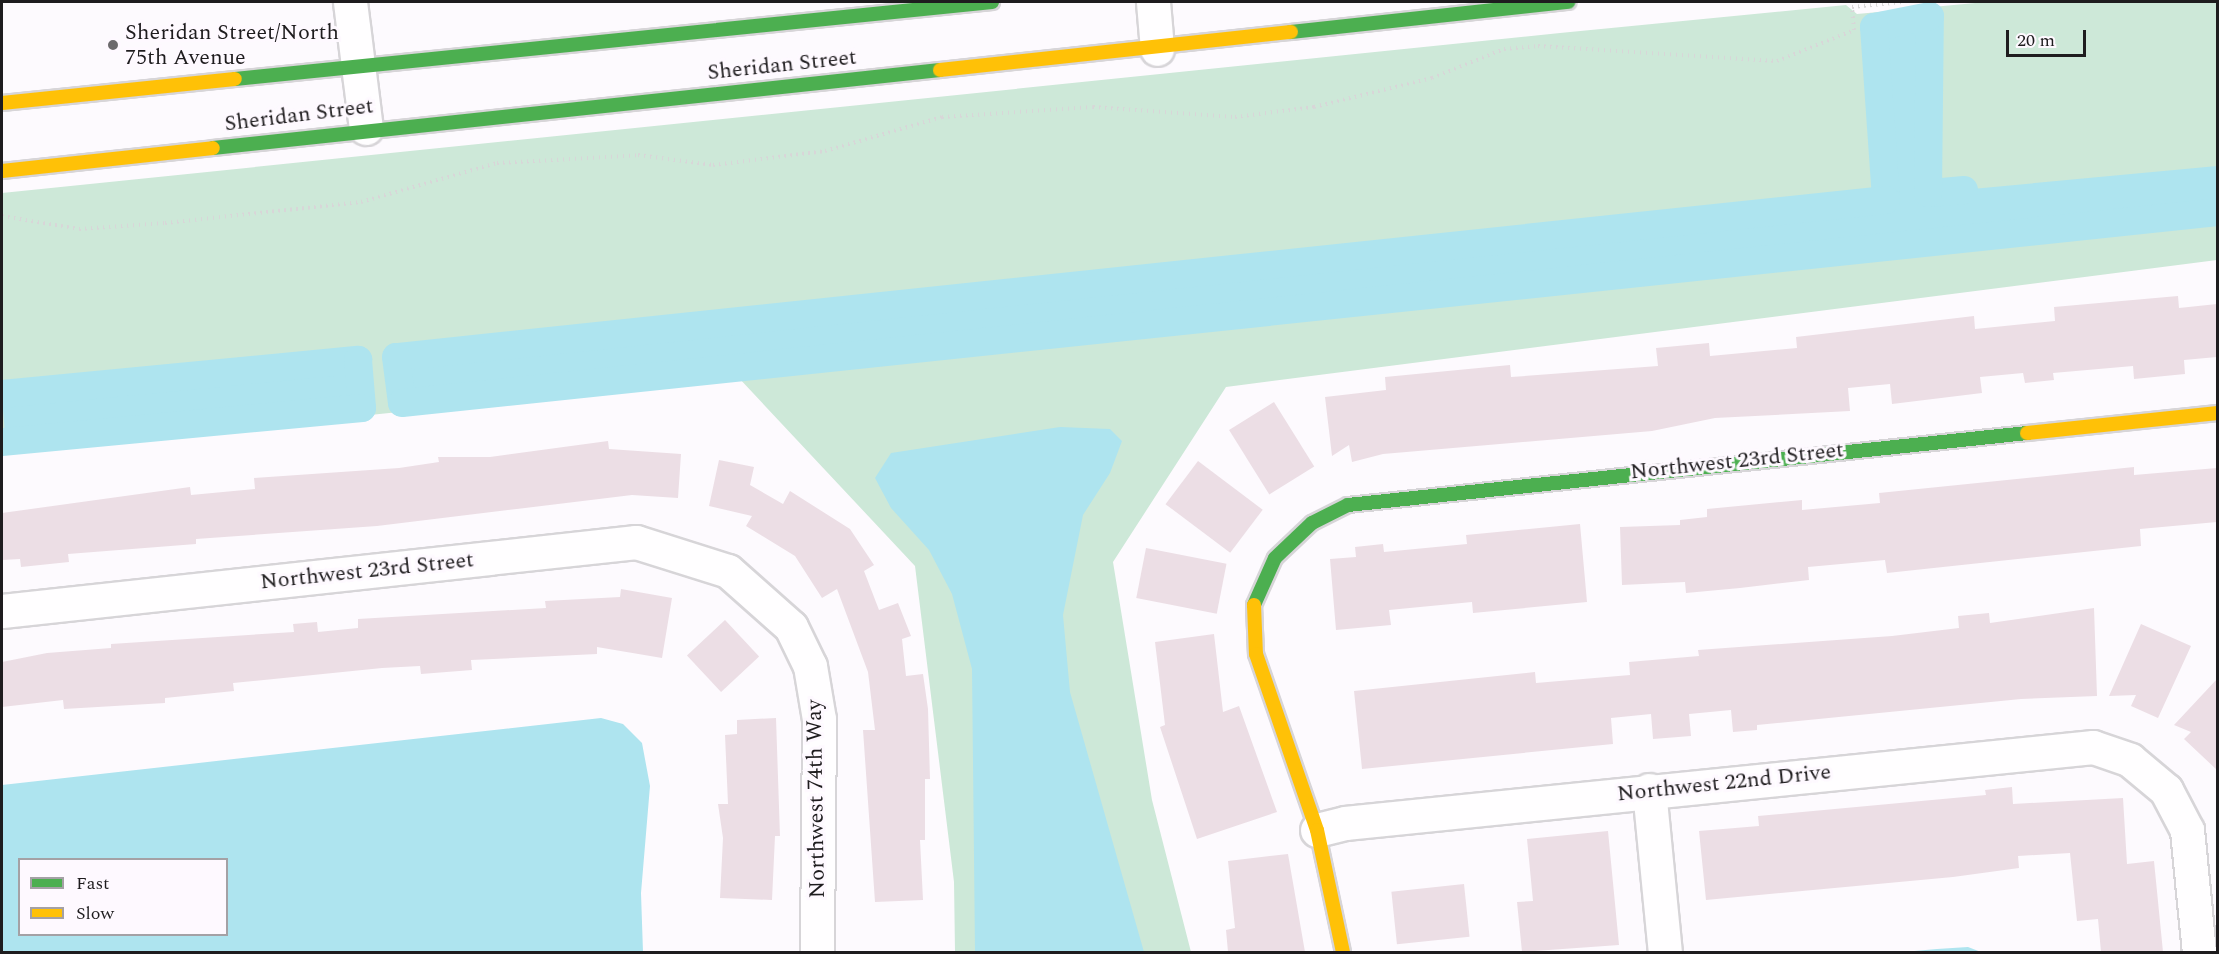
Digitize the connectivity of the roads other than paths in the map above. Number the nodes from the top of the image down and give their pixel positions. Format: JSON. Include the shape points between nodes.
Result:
{"nodes":[{"id":1,"x":350,"y":2,"type":"edge"},
{"id":2,"x":992,"y":2,"type":"edge"},
{"id":3,"x":1153,"y":2,"type":"edge"},
{"id":4,"x":1568,"y":2,"type":"edge"},
{"id":5,"x":1157,"y":49,"type":"junction"},
{"id":6,"x":357,"y":68,"type":"junction"},
{"id":7,"x":2,"y":103,"type":"edge"},
{"id":8,"x":366,"y":128,"type":"junction"},
{"id":9,"x":2,"y":171,"type":"edge"},
{"id":10,"x":2217,"y":413,"type":"edge"},
{"id":11,"x":728,"y":571,"type":"joint"},
{"id":12,"x":2,"y":611,"type":"edge"},
{"id":13,"x":1649,"y":790,"type":"junction"},
{"id":14,"x":1317,"y":830,"type":"junction"},
{"id":15,"x":817,"y":952,"type":"edge"},
{"id":16,"x":1343,"y":952,"type":"edge"},
{"id":17,"x":1665,"y":952,"type":"edge"},
{"id":18,"x":2199,"y":952,"type":"edge"}],
"edges":[{"from":1,"to":6,"type":"street"},
{"from":2,"to":6,"type":"main road","name":"Sheridan Street"},
{"from":3,"to":5,"type":"street"},
{"from":4,"to":5,"type":"main road","name":"Sheridan Street"},
{"from":5,"to":8,"type":"main road","name":"Sheridan Street"},
{"from":6,"to":7,"type":"main road","name":"Sheridan Street"},
{"from":6,"to":8,"type":"street"},
{"from":8,"to":9,"type":"main road","name":"Sheridan Street"},
{"from":10,"to":14,"type":"main road","name":"Northwest 23rd Street","via":[[1348,506],[1312,523],[1275,558],[1254,602],[1256,654]]},
{"from":11,"to":12,"type":"street","name":"Northwest 23rd Street","via":[[636,542]]},
{"from":11,"to":15,"type":"street","name":"Northwest 74th Way","via":[[791,627],[810,666],[819,719]]},
{"from":13,"to":14,"type":"street","name":"Northwest 22nd Drive"},
{"from":13,"to":17,"type":"street"},
{"from":13,"to":18,"type":"street","name":"Northwest 22nd Drive","via":[[2054,747],[2092,747],[2130,760],[2166,790],[2187,830]]},
{"from":14,"to":16,"type":"main road"}]}
